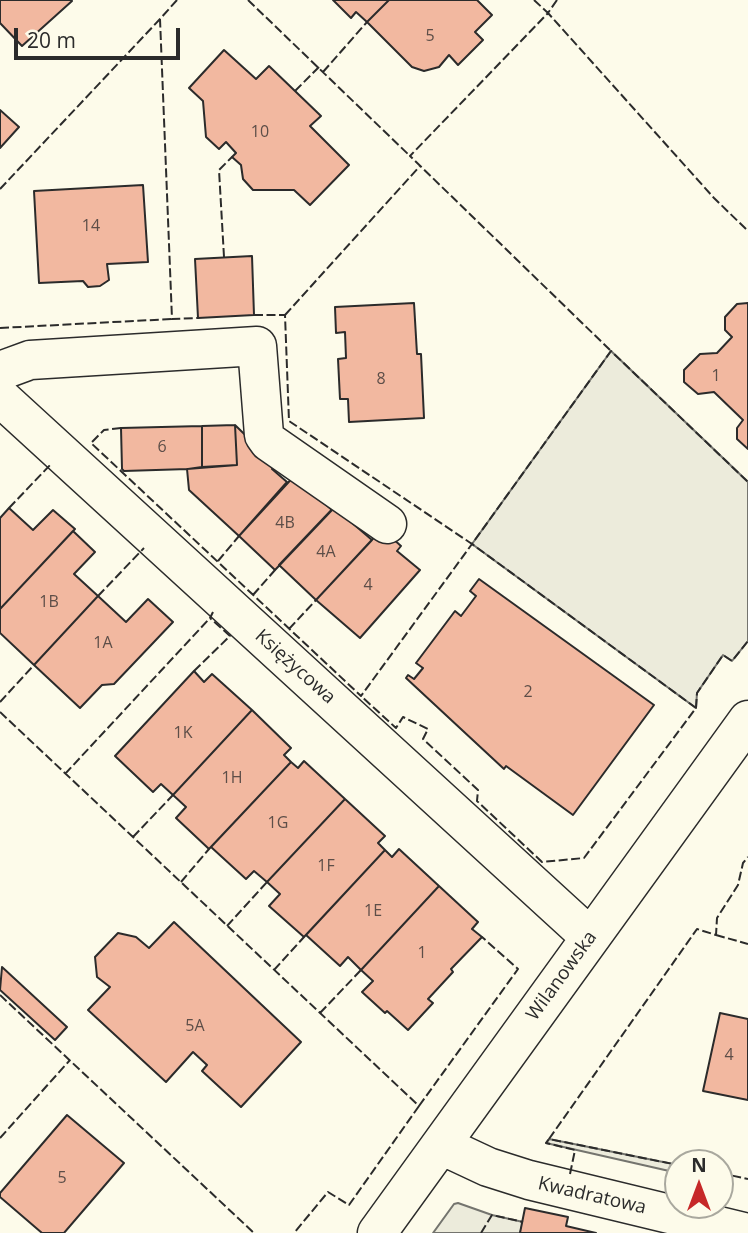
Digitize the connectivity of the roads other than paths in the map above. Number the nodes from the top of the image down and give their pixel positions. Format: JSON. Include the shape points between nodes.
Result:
{"nodes":[{"id":1,"x":0,"y":371,"type":"edge"},
{"id":2,"x":0,"y":397,"type":"edge"},
{"id":3,"x":387,"y":524,"type":"dead end"},
{"id":4,"x":748,"y":720,"type":"edge"},
{"id":5,"x":590,"y":937,"type":"junction"},
{"id":6,"x":441,"y":1145,"type":"junction"},
{"id":7,"x":377,"y":1233,"type":"edge"},
{"id":8,"x":747,"y":1233,"type":"edge"}],
"edges":[{"from":1,"to":3,"type":"street","via":[[30,360],[257,346],[264,435],[269,442]]},
{"from":2,"to":5,"type":"street","name":"Księżycowa"},
{"from":4,"to":5,"type":"street","name":"Wilanowska"},
{"from":5,"to":6,"type":"street","name":"Wilanowska"},
{"from":6,"to":7,"type":"street","name":"Wilanowska"},
{"from":6,"to":8,"type":"street","name":"Kwadratowa","via":[[529,1180]]}]}
